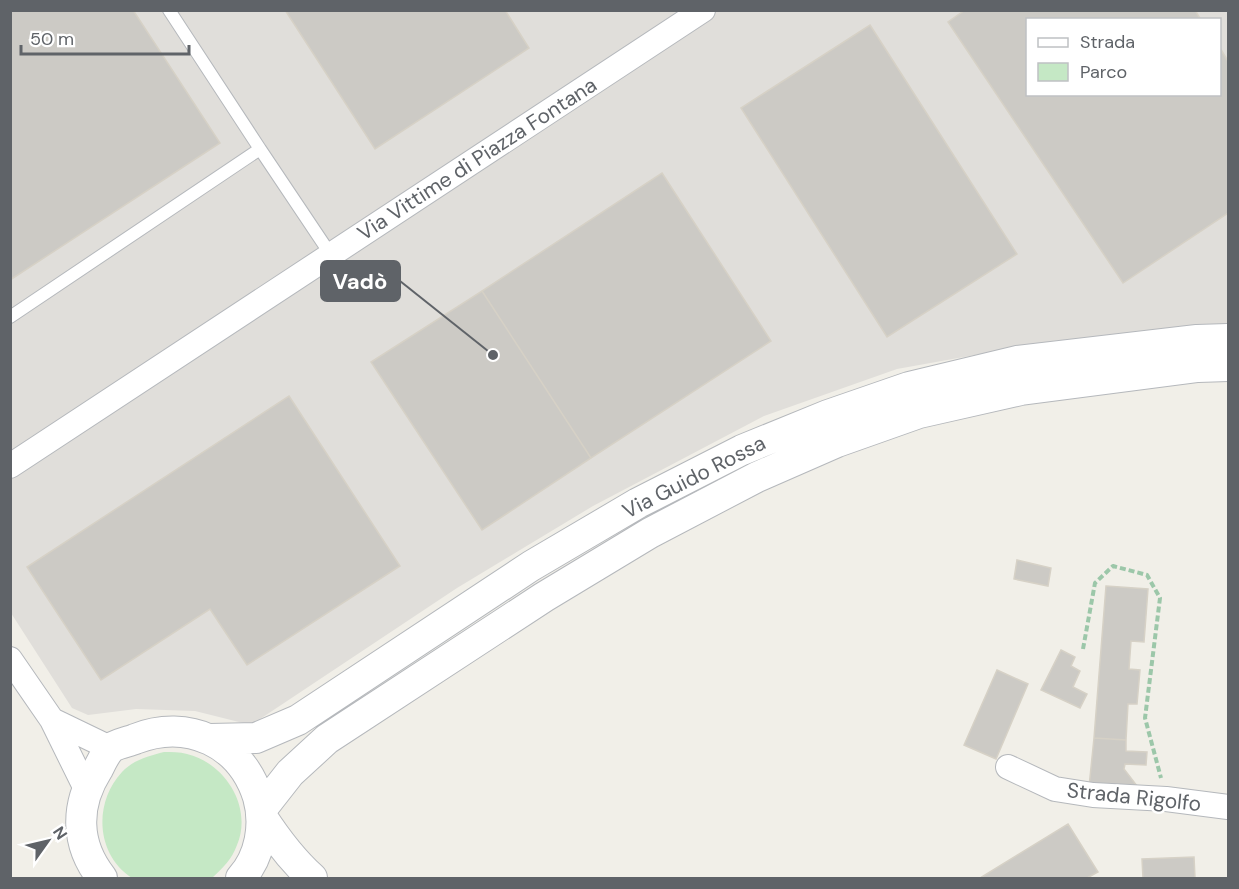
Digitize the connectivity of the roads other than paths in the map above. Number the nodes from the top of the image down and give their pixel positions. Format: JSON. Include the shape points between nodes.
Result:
{"nodes":[{"id":1,"x":169,"y":10,"type":"edge"},
{"id":2,"x":703,"y":10,"type":"edge"},
{"id":3,"x":260,"y":149,"type":"junction"},
{"id":4,"x":331,"y":255,"type":"junction"},
{"id":5,"x":10,"y":316,"type":"edge"},
{"id":6,"x":1228,"y":339,"type":"edge"},
{"id":7,"x":1228,"y":366,"type":"edge"},
{"id":8,"x":10,"y":466,"type":"edge"},
{"id":9,"x":10,"y":659,"type":"edge"},
{"id":10,"x":52,"y":720,"type":"junction"},
{"id":11,"x":210,"y":739,"type":"junction"},
{"id":12,"x":110,"y":748,"type":"junction"},
{"id":13,"x":1008,"y":767,"type":"dead end"},
{"id":14,"x":86,"y":789,"type":"junction"},
{"id":15,"x":1228,"y":807,"type":"edge"},
{"id":16,"x":262,"y":813,"type":"junction"},
{"id":17,"x":102,"y":879,"type":"edge"},
{"id":18,"x":241,"y":879,"type":"edge"},
{"id":19,"x":312,"y":879,"type":"edge"}],
"edges":[{"from":1,"to":3,"type":"lane"},
{"from":2,"to":4,"type":"street","name":"Via Vittime di Piazza Fontana"},
{"from":3,"to":4,"type":"lane"},
{"from":3,"to":5,"type":"lane"},
{"from":4,"to":8,"type":"street","name":"Via Vittime di Piazza Fontana"},
{"from":6,"to":11,"type":"street","name":"Via Guido Rossa","via":[[1017,361],[909,387],[828,415],[742,450],[638,503],[531,566],[298,720],[256,738]]},
{"from":7,"to":16,"type":"street","name":"Via Guido Rossa","via":[[1021,390],[930,410],[837,442],[757,477],[650,533],[553,591],[327,739],[290,773]]},
{"from":9,"to":10,"type":"street"},
{"from":10,"to":12,"type":"street"},
{"from":10,"to":14,"type":"street"},
{"from":11,"to":12,"type":"street","name":"Via Guido Rossa","via":[[181,731],[152,732]]},
{"from":11,"to":16,"type":"street","name":"Via Guido Rossa","via":[[235,756],[253,781]]},
{"from":12,"to":14,"type":"street"},
{"from":13,"to":15,"type":"street","name":"Strada Rigolfo","via":[[1055,789]]},
{"from":14,"to":17,"type":"street","via":[[81,813],[82,840]]},
{"from":16,"to":18,"type":"street","name":"Via Guido Rossa","via":[[260,844]]},
{"from":16,"to":19,"type":"street","via":[[276,838]]}]}
